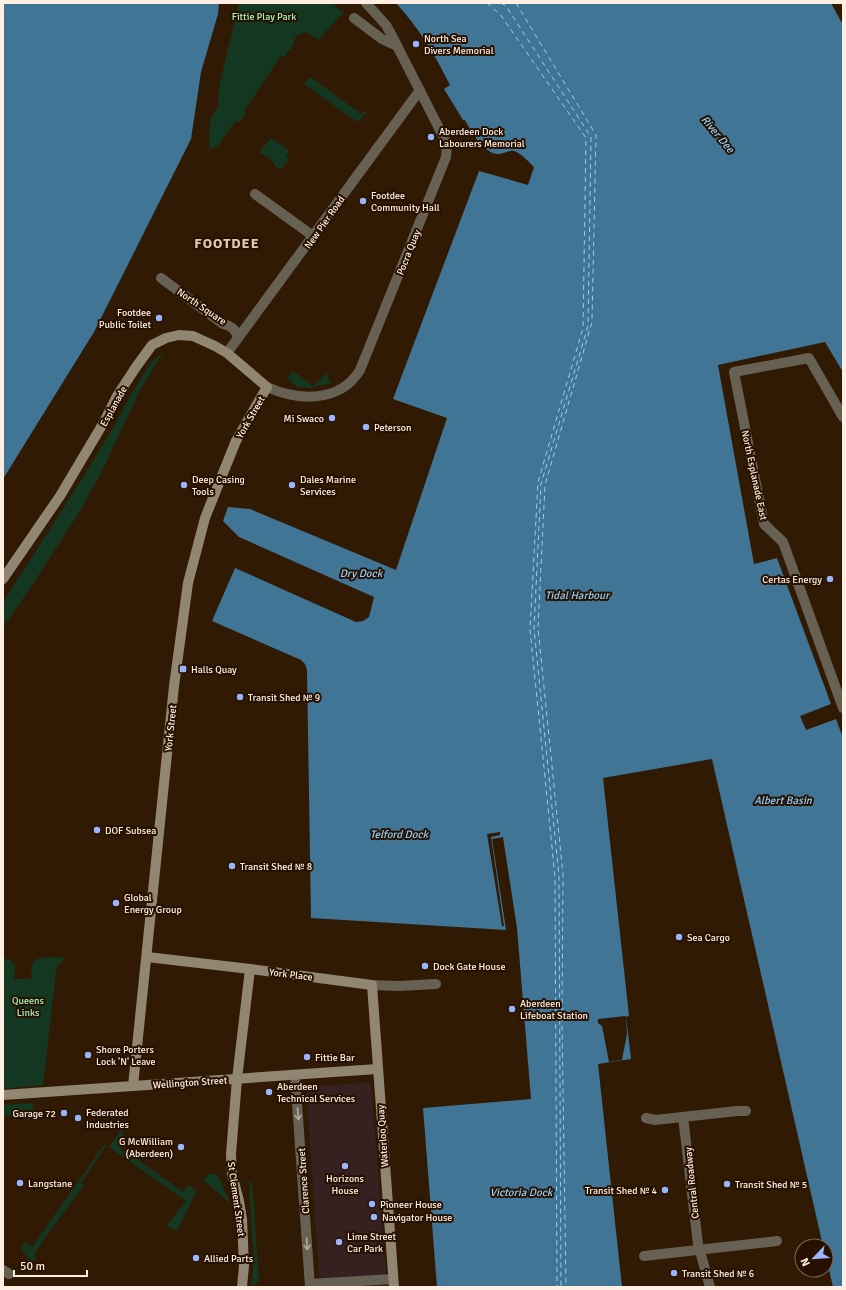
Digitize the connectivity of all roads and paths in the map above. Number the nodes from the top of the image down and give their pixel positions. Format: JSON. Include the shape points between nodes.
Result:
{"nodes":[{"id":1,"x":366,"y":3,"type":"edge"},
{"id":2,"x":354,"y":18,"type":"dead end"},
{"id":3,"x":397,"y":46,"type":"junction"},
{"id":4,"x":420,"y":90,"type":"junction"},
{"id":5,"x":255,"y":194,"type":"dead end"},
{"id":6,"x":313,"y":236,"type":"junction"},
{"id":7,"x":161,"y":278,"type":"dead end"},
{"id":8,"x":238,"y":338,"type":"junction"},
{"id":9,"x":227,"y":353,"type":"junction"},
{"id":10,"x":267,"y":387,"type":"junction"},
{"id":11,"x":843,"y":417,"type":"edge"},
{"id":12,"x":3,"y":579,"type":"edge"},
{"id":13,"x":843,"y":708,"type":"edge"},
{"id":14,"x":147,"y":958,"type":"junction"},
{"id":15,"x":250,"y":969,"type":"junction"},
{"id":16,"x":436,"y":984,"type":"dead end"},
{"id":17,"x":372,"y":985,"type":"junction"},
{"id":18,"x":377,"y":1069,"type":"junction"},
{"id":19,"x":295,"y":1075,"type":"junction"},
{"id":20,"x":237,"y":1079,"type":"junction"},
{"id":21,"x":133,"y":1086,"type":"junction"},
{"id":22,"x":3,"y":1096,"type":"edge"},
{"id":23,"x":746,"y":1111,"type":"dead end"},
{"id":24,"x":683,"y":1117,"type":"junction"},
{"id":25,"x":646,"y":1118,"type":"dead end"},
{"id":26,"x":777,"y":1241,"type":"dead end"},
{"id":27,"x":699,"y":1250,"type":"junction"},
{"id":28,"x":644,"y":1256,"type":"dead end"},
{"id":29,"x":393,"y":1283,"type":"edge"},
{"id":30,"x":310,"y":1285,"type":"edge"},
{"id":31,"x":242,"y":1287,"type":"edge"},
{"id":32,"x":710,"y":1287,"type":"edge"}],
"edges":[{"from":1,"to":3,"type":"street","name":"Pocra Quay","via":[[386,25]]},
{"from":2,"to":3,"type":"street","via":[[382,39]]},
{"from":3,"to":4,"type":"street","name":"Pocra Quay"},
{"from":4,"to":6,"type":"street","name":"New Pier Road"},
{"from":4,"to":10,"type":"street","name":"Pocra Quay","via":[[445,140],[447,153],[360,370],[347,386],[319,396],[287,394]]},
{"from":5,"to":6,"type":"street"},
{"from":6,"to":8,"type":"street","name":"New Pier Road"},
{"from":7,"to":8,"type":"street","name":"North Square","via":[[223,324],[232,327]]},
{"from":8,"to":9,"type":"street","name":"New Pier Road"},
{"from":9,"to":10,"type":"street","name":"Esplanade"},
{"from":9,"to":12,"type":"street","name":"Esplanade","via":[[193,336],[179,335],[166,338],[152,346],[117,396],[60,496]]},
{"from":10,"to":14,"type":"street","name":"York Street","via":[[236,441],[223,472],[205,518],[188,583],[174,686]]},
{"from":11,"to":13,"type":"street","name":"North Esplanade East","via":[[809,358],[734,372],[764,524],[783,542]]},
{"from":14,"to":15,"type":"street","name":"York Place"},
{"from":14,"to":21,"type":"street","name":"York Street"},
{"from":15,"to":17,"type":"street","name":"York Place"},
{"from":15,"to":20,"type":"street","name":"St Clement Street"},
{"from":16,"to":17,"type":"street","name":"York Place"},
{"from":17,"to":18,"type":"street","name":"Waterloo Quay"},
{"from":18,"to":19,"type":"street","name":"Wellington Street"},
{"from":18,"to":29,"type":"street","name":"Waterloo Quay"},
{"from":19,"to":20,"type":"street","name":"Wellington Street"},
{"from":19,"to":30,"type":"street","name":"Clarence Street","one_way":true},
{"from":20,"to":21,"type":"street","name":"Wellington Street"},
{"from":20,"to":31,"type":"street","name":"St Clement Street","via":[[231,1166],[242,1219]]},
{"from":21,"to":22,"type":"street","name":"Wellington Street"},
{"from":23,"to":24,"type":"street"},
{"from":24,"to":25,"type":"street","via":[[655,1120]]},
{"from":24,"to":27,"type":"street","name":"Central Roadway"},
{"from":26,"to":27,"type":"street"},
{"from":27,"to":28,"type":"street"},
{"from":27,"to":32,"type":"street","name":"Central Roadway"},
{"from":29,"to":30,"type":"street"}]}
